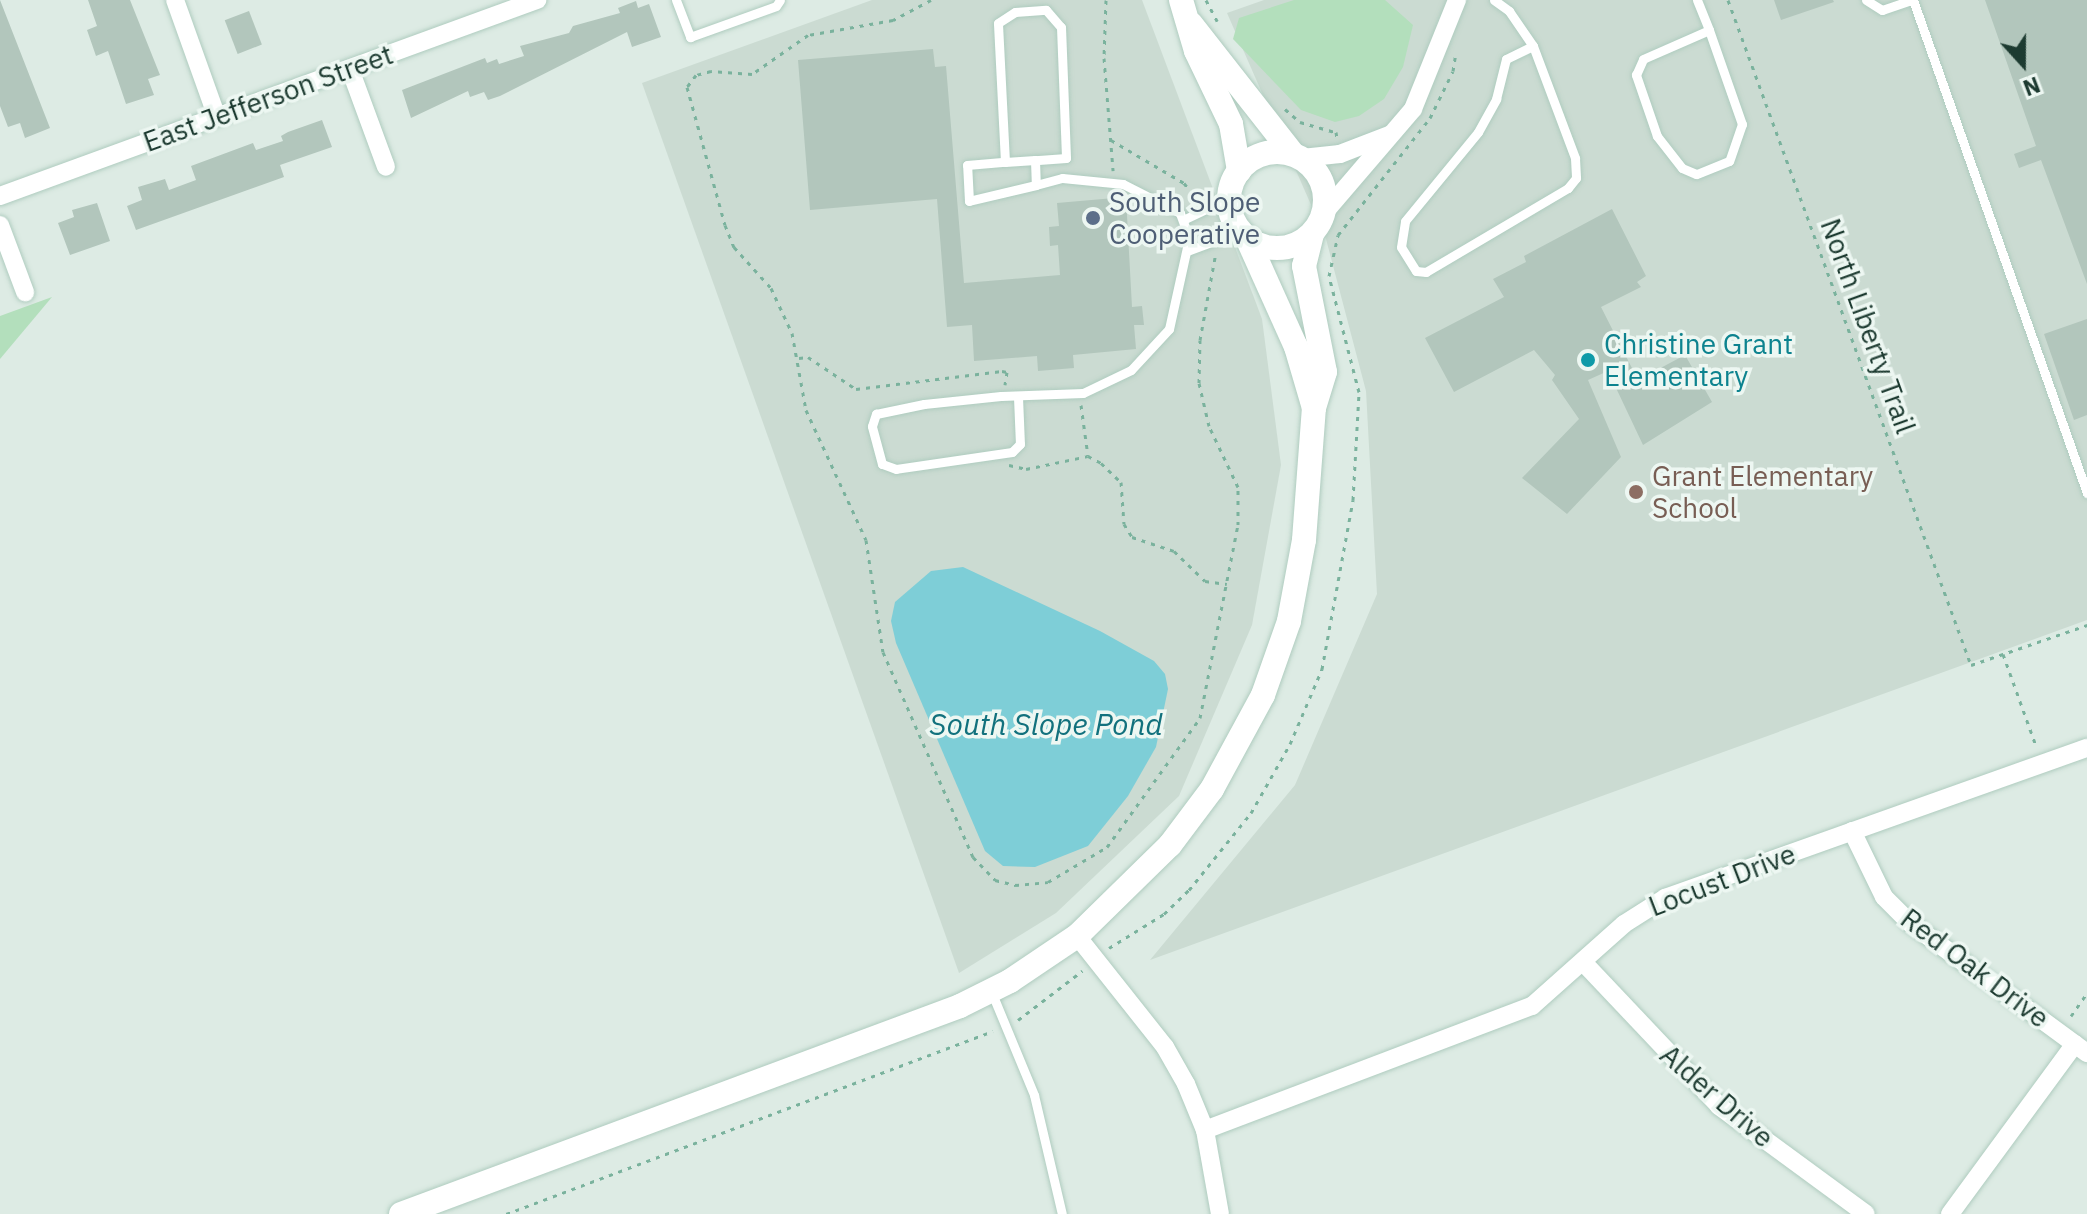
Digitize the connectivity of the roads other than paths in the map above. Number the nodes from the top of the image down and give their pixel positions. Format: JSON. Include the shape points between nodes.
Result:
{"nodes":[{"id":1,"x":175,"y":0,"type":"edge"},
{"id":2,"x":537,"y":0,"type":"edge"},
{"id":3,"x":676,"y":0,"type":"edge"},
{"id":4,"x":780,"y":0,"type":"edge"},
{"id":5,"x":1457,"y":0,"type":"edge"},
{"id":6,"x":1494,"y":0,"type":"edge"},
{"id":7,"x":1697,"y":0,"type":"edge"},
{"id":8,"x":1866,"y":0,"type":"edge"},
{"id":9,"x":1912,"y":0,"type":"edge"},
{"id":10,"x":495,"y":8,"type":"edge"},
{"id":11,"x":1185,"y":11,"type":"edge"},
{"id":12,"x":1709,"y":30,"type":"junction"},
{"id":13,"x":1533,"y":46,"type":"junction"},
{"id":14,"x":350,"y":69,"type":"junction"},
{"id":15,"x":217,"y":117,"type":"junction"},
{"id":16,"x":1389,"y":135,"type":"junction"},
{"id":17,"x":1298,"y":156,"type":"junction"},
{"id":18,"x":1035,"y":160,"type":"junction"},
{"id":19,"x":1005,"y":162,"type":"junction"},
{"id":20,"x":386,"y":167,"type":"dead end"},
{"id":21,"x":1239,"y":171,"type":"junction"},
{"id":22,"x":1036,"y":185,"type":"junction"},
{"id":23,"x":0,"y":196,"type":"edge"},
{"id":24,"x":1229,"y":198,"type":"junction"},
{"id":25,"x":1185,"y":219,"type":"junction"},
{"id":26,"x":1318,"y":223,"type":"junction"},
{"id":27,"x":0,"y":225,"type":"edge"},
{"id":28,"x":1244,"y":234,"type":"junction"},
{"id":29,"x":1187,"y":251,"type":"junction"},
{"id":30,"x":25,"y":292,"type":"dead end"},
{"id":31,"x":1018,"y":397,"type":"junction"},
{"id":32,"x":1314,"y":408,"type":"junction"},
{"id":33,"x":2087,"y":493,"type":"edge"},
{"id":34,"x":2087,"y":748,"type":"edge"},
{"id":35,"x":1852,"y":831,"type":"junction"},
{"id":36,"x":1077,"y":936,"type":"junction"},
{"id":37,"x":1583,"y":962,"type":"junction"},
{"id":38,"x":991,"y":991,"type":"junction"},
{"id":39,"x":2081,"y":1049,"type":"edge"},
{"id":40,"x":1205,"y":1130,"type":"junction"},
{"id":41,"x":401,"y":1214,"type":"edge"},
{"id":42,"x":1062,"y":1214,"type":"edge"},
{"id":43,"x":1220,"y":1214,"type":"edge"},
{"id":44,"x":1866,"y":1214,"type":"edge"},
{"id":45,"x":1950,"y":1214,"type":"edge"}],
"edges":[{"from":1,"to":15,"type":"street"},
{"from":2,"to":10,"type":"street","name":"East Jefferson Street"},
{"from":3,"to":4,"type":"lane","via":[[690,37],[776,6]]},
{"from":5,"to":16,"type":"street","via":[[1441,30],[1423,91]]},
{"from":6,"to":13,"type":"lane","via":[[1509,11]]},
{"from":7,"to":12,"type":"lane"},
{"from":8,"to":9,"type":"lane","via":[[1882,10]]},
{"from":9,"to":33,"type":"lane"},
{"from":10,"to":14,"type":"street","name":"East Jefferson Street"},
{"from":11,"to":17,"type":"main road"},
{"from":11,"to":21,"type":"main road","via":[[1196,51],[1231,124]]},
{"from":12,"to":12,"type":"lane","via":[[1742,124],[1729,161],[1696,174],[1682,168],[1657,136],[1636,75],[1643,59]]},
{"from":13,"to":13,"type":"lane","via":[[1575,158],[1576,178],[1568,188],[1437,266],[1416,271],[1401,247],[1405,221],[1478,132],[1496,99],[1506,59]]},
{"from":14,"to":15,"type":"street","name":"East Jefferson Street"},
{"from":14,"to":20,"type":"street"},
{"from":15,"to":23,"type":"street","name":"East Jefferson Street"},
{"from":16,"to":17,"type":"street","via":[[1340,154]]},
{"from":16,"to":26,"type":"street","via":[[1381,152]]},
{"from":17,"to":21,"type":"main road","via":[[1263,153]]},
{"from":17,"to":26,"type":"main road","via":[[1324,187]]},
{"from":18,"to":19,"type":"lane"},
{"from":18,"to":19,"type":"lane","via":[[1066,158],[1061,27],[1046,10],[1015,12],[1003,17],[995,30]]},
{"from":18,"to":22,"type":"lane"},
{"from":19,"to":22,"type":"lane","via":[[967,165],[969,201]]},
{"from":21,"to":24,"type":"main road"},
{"from":22,"to":25,"type":"lane","via":[[1062,178],[1123,184]]},
{"from":24,"to":25,"type":"lane"},
{"from":24,"to":28,"type":"main road"},
{"from":25,"to":29,"type":"lane"},
{"from":26,"to":28,"type":"main road","via":[[1287,247],[1273,248]]},
{"from":26,"to":32,"type":"main road","via":[[1304,266],[1325,372]]},
{"from":27,"to":30,"type":"street"},
{"from":28,"to":29,"type":"lane"},
{"from":28,"to":32,"type":"main road","via":[[1296,347]]},
{"from":29,"to":31,"type":"lane","via":[[1177,301],[1162,339],[1131,370],[1078,394]]},
{"from":31,"to":31,"type":"lane","via":[[924,404],[872,419],[880,457],[888,468],[1003,454],[1020,444]]},
{"from":32,"to":36,"type":"main road","via":[[1297,589],[1263,695],[1193,816],[1143,875]]},
{"from":34,"to":35,"type":"street","name":"Locust Drive"},
{"from":35,"to":37,"type":"street","name":"Locust Drive","via":[[1665,898],[1634,917]]},
{"from":35,"to":39,"type":"street","name":"Red Oak Drive","via":[[1884,897],[1910,923]]},
{"from":36,"to":38,"type":"main road"},
{"from":36,"to":40,"type":"street","via":[[1165,1047]]},
{"from":37,"to":40,"type":"street","name":"Locust Drive","via":[[1532,1006]]},
{"from":37,"to":44,"type":"street","name":"Alder Drive","via":[[1719,1106]]},
{"from":38,"to":41,"type":"main road","via":[[876,1041]]},
{"from":38,"to":42,"type":"lane","via":[[1034,1095]]},
{"from":39,"to":45,"type":"street"},
{"from":40,"to":43,"type":"street"}]}
